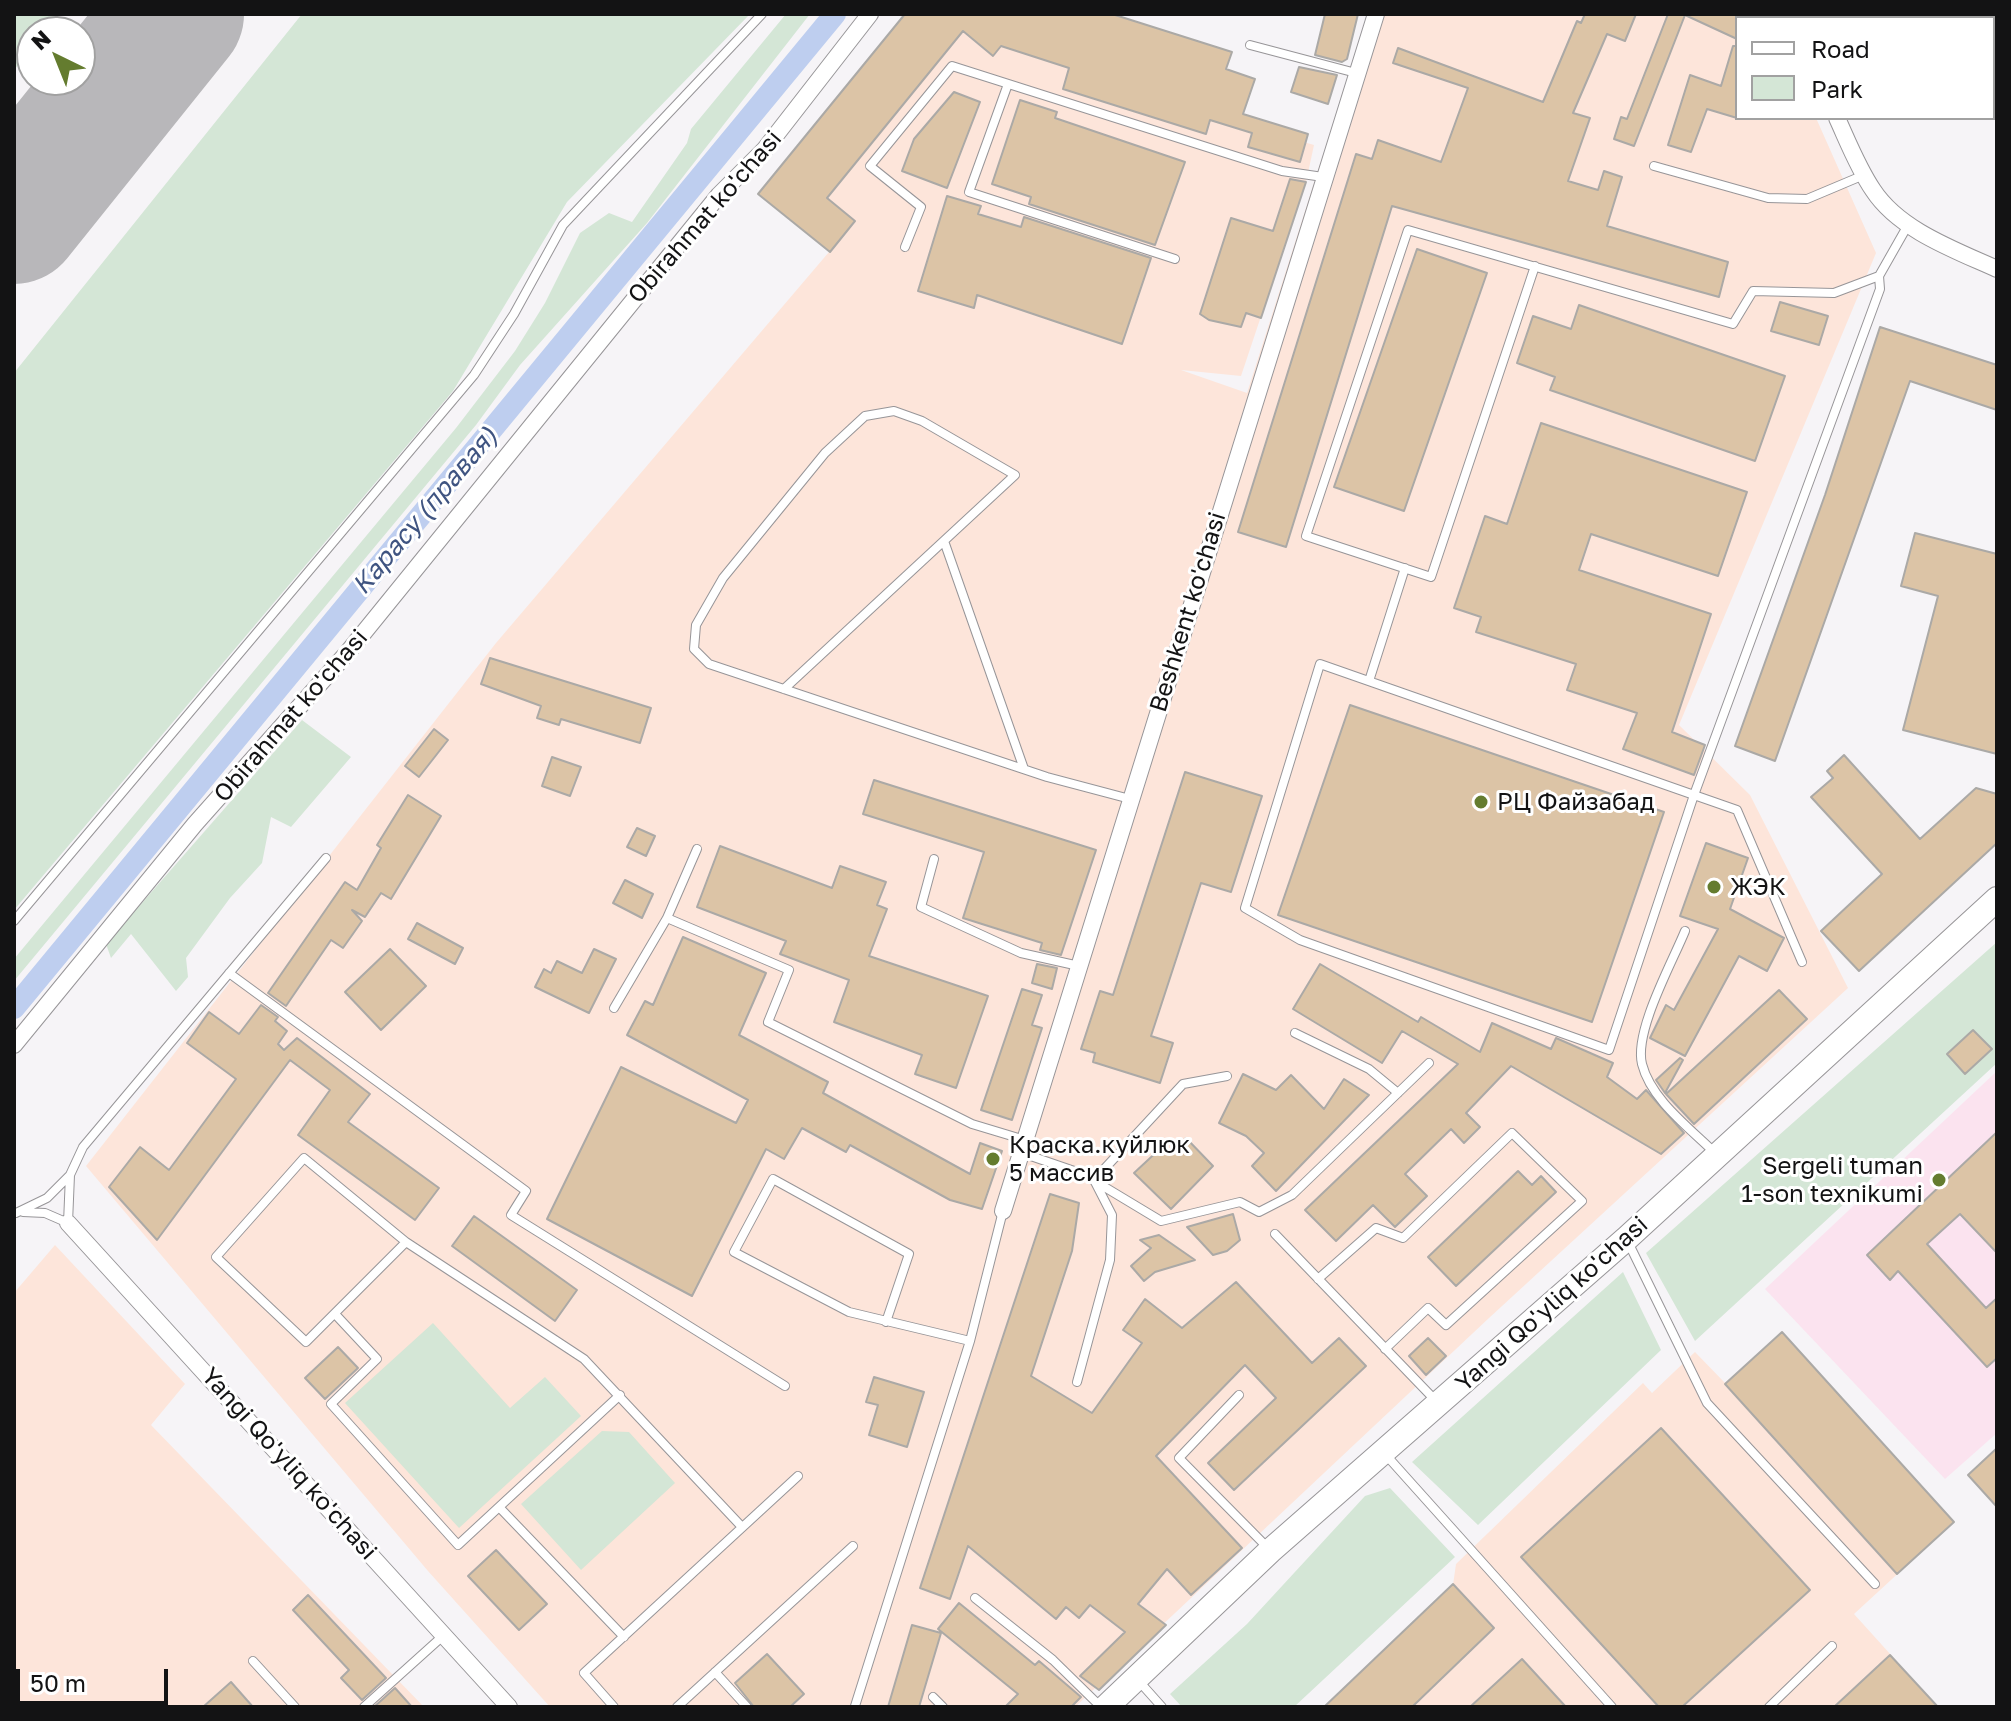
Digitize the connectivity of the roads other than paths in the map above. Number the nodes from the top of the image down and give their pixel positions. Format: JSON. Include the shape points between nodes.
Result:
{"nodes":[{"id":1,"x":762,"y":14,"type":"edge"},
{"id":2,"x":870,"y":14,"type":"edge"},
{"id":3,"x":1376,"y":14,"type":"edge"},
{"id":4,"x":1250,"y":45,"type":"dead end"},
{"id":5,"x":1356,"y":73,"type":"junction"},
{"id":6,"x":1008,"y":84,"type":"junction"},
{"id":7,"x":1838,"y":120,"type":"edge"},
{"id":8,"x":1654,"y":166,"type":"dead end"},
{"id":9,"x":1864,"y":175,"type":"junction"},
{"id":10,"x":1323,"y":177,"type":"junction"},
{"id":11,"x":1909,"y":224,"type":"junction"},
{"id":12,"x":905,"y":247,"type":"dead end"},
{"id":13,"x":1175,"y":259,"type":"dead end"},
{"id":14,"x":1535,"y":266,"type":"junction"},
{"id":15,"x":1997,"y":269,"type":"edge"},
{"id":16,"x":1879,"y":276,"type":"junction"},
{"id":17,"x":944,"y":541,"type":"junction"},
{"id":18,"x":1405,"y":568,"type":"junction"},
{"id":19,"x":1369,"y":681,"type":"junction"},
{"id":20,"x":784,"y":689,"type":"junction"},
{"id":21,"x":1024,"y":769,"type":"junction"},
{"id":22,"x":1694,"y":795,"type":"junction"},
{"id":23,"x":1130,"y":799,"type":"junction"},
{"id":24,"x":697,"y":849,"type":"dead end"},
{"id":25,"x":326,"y":858,"type":"dead end"},
{"id":26,"x":934,"y":859,"type":"dead end"},
{"id":27,"x":1997,"y":899,"type":"edge"},
{"id":28,"x":667,"y":918,"type":"junction"},
{"id":29,"x":14,"y":921,"type":"edge"},
{"id":30,"x":1685,"y":931,"type":"dead end"},
{"id":31,"x":1802,"y":962,"type":"dead end"},
{"id":32,"x":1079,"y":966,"type":"junction"},
{"id":33,"x":229,"y":973,"type":"junction"},
{"id":34,"x":614,"y":1008,"type":"dead end"},
{"id":35,"x":1295,"y":1033,"type":"dead end"},
{"id":36,"x":14,"y":1045,"type":"edge"},
{"id":37,"x":1429,"y":1063,"type":"dead end"},
{"id":38,"x":1227,"y":1076,"type":"dead end"},
{"id":39,"x":1398,"y":1093,"type":"junction"},
{"id":40,"x":1023,"y":1146,"type":"junction"},
{"id":41,"x":1718,"y":1155,"type":"junction"},
{"id":42,"x":70,"y":1175,"type":"junction"},
{"id":43,"x":1094,"y":1180,"type":"junction"},
{"id":44,"x":1003,"y":1211,"type":"joint"},
{"id":45,"x":15,"y":1213,"type":"edge"},
{"id":46,"x":68,"y":1223,"type":"junction"},
{"id":47,"x":1275,"y":1234,"type":"dead end"},
{"id":48,"x":1626,"y":1239,"type":"junction"},
{"id":49,"x":406,"y":1242,"type":"junction"},
{"id":50,"x":1318,"y":1279,"type":"junction"},
{"id":51,"x":335,"y":1314,"type":"junction"},
{"id":52,"x":886,"y":1322,"type":"junction"},
{"id":53,"x":970,"y":1341,"type":"junction"},
{"id":54,"x":1385,"y":1349,"type":"junction"},
{"id":55,"x":1077,"y":1382,"type":"dead end"},
{"id":56,"x":785,"y":1386,"type":"dead end"},
{"id":57,"x":620,"y":1395,"type":"junction"},
{"id":58,"x":1239,"y":1395,"type":"dead end"},
{"id":59,"x":1439,"y":1404,"type":"junction"},
{"id":60,"x":1383,"y":1451,"type":"junction"},
{"id":61,"x":798,"y":1476,"type":"dead end"},
{"id":62,"x":499,"y":1507,"type":"junction"},
{"id":63,"x":742,"y":1527,"type":"junction"},
{"id":64,"x":853,"y":1546,"type":"dead end"},
{"id":65,"x":1270,"y":1551,"type":"junction"},
{"id":66,"x":1875,"y":1584,"type":"dead end"},
{"id":67,"x":975,"y":1598,"type":"dead end"},
{"id":68,"x":445,"y":1635,"type":"junction"},
{"id":69,"x":624,"y":1637,"type":"junction"},
{"id":70,"x":1832,"y":1646,"type":"dead end"},
{"id":71,"x":253,"y":1661,"type":"dead end"},
{"id":72,"x":715,"y":1672,"type":"junction"},
{"id":73,"x":1136,"y":1678,"type":"junction"},
{"id":74,"x":933,"y":1697,"type":"dead end"},
{"id":75,"x":855,"y":1706,"type":"edge"},
{"id":76,"x":295,"y":1707,"type":"edge"},
{"id":77,"x":364,"y":1707,"type":"edge"},
{"id":78,"x":509,"y":1707,"type":"edge"},
{"id":79,"x":614,"y":1707,"type":"edge"},
{"id":80,"x":677,"y":1707,"type":"edge"},
{"id":81,"x":747,"y":1707,"type":"edge"},
{"id":82,"x":943,"y":1707,"type":"edge"},
{"id":83,"x":1104,"y":1707,"type":"edge"},
{"id":84,"x":1162,"y":1707,"type":"edge"},
{"id":85,"x":1612,"y":1707,"type":"edge"},
{"id":86,"x":1769,"y":1707,"type":"edge"}],
"edges":[{"from":1,"to":29,"type":"lane","via":[[563,225],[474,375]]},
{"from":2,"to":36,"type":"street","name":"Obirahmat ko'chasi","via":[[765,149],[719,195],[348,652],[195,824]]},
{"from":3,"to":5,"type":"street","name":"Beshkent ko'chasi"},
{"from":4,"to":5,"type":"lane"},
{"from":5,"to":10,"type":"street","name":"Beshkent ko'chasi"},
{"from":6,"to":10,"type":"lane","via":[[1282,171]]},
{"from":6,"to":12,"type":"lane","via":[[952,66],[870,166],[921,207]]},
{"from":6,"to":13,"type":"lane","via":[[969,192]]},
{"from":7,"to":9,"type":"street"},
{"from":8,"to":9,"type":"lane","via":[[1768,198],[1807,199]]},
{"from":9,"to":11,"type":"street","via":[[1883,203]]},
{"from":10,"to":23,"type":"street","name":"Beshkent ko'chasi"},
{"from":11,"to":15,"type":"street"},
{"from":11,"to":16,"type":"lane"},
{"from":14,"to":16,"type":"lane","via":[[1733,324],[1753,291],[1834,293]]},
{"from":14,"to":18,"type":"lane","via":[[1431,577]]},
{"from":14,"to":18,"type":"lane","via":[[1408,230],[1306,536]]},
{"from":16,"to":22,"type":"lane","via":[[1880,289]]},
{"from":17,"to":20,"type":"lane"},
{"from":17,"to":20,"type":"lane","via":[[1015,475],[922,421],[894,411],[865,416],[786,499],[723,578],[696,625],[694,649],[709,664]]},
{"from":17,"to":21,"type":"lane"},
{"from":18,"to":19,"type":"lane"},
{"from":19,"to":22,"type":"lane"},
{"from":19,"to":22,"type":"lane","via":[[1320,664],[1245,908],[1300,940],[1609,1050]]},
{"from":20,"to":21,"type":"lane"},
{"from":21,"to":23,"type":"lane"},
{"from":22,"to":31,"type":"lane","via":[[1737,810]]},
{"from":23,"to":32,"type":"street","name":"Beshkent ko'chasi"},
{"from":24,"to":28,"type":"lane"},
{"from":25,"to":33,"type":"lane"},
{"from":26,"to":32,"type":"lane","via":[[921,907],[1021,953]]},
{"from":27,"to":41,"type":"street","name":"Yangi Qo'yliq ko'chasi"},
{"from":28,"to":34,"type":"lane"},
{"from":28,"to":40,"type":"lane","via":[[789,970],[768,1022]]},
{"from":30,"to":41,"type":"lane","via":[[1643,1032],[1642,1064],[1661,1099]]},
{"from":32,"to":40,"type":"street","name":"Beshkent ko'chasi"},
{"from":33,"to":42,"type":"lane","via":[[83,1147]]},
{"from":33,"to":56,"type":"lane","via":[[526,1191],[511,1215]]},
{"from":35,"to":39,"type":"lane","via":[[1369,1069]]},
{"from":37,"to":39,"type":"lane"},
{"from":38,"to":43,"type":"lane","via":[[1183,1084]]},
{"from":39,"to":43,"type":"lane","via":[[1292,1195],[1259,1212],[1240,1202],[1161,1221]]},
{"from":40,"to":43,"type":"lane"},
{"from":40,"to":44,"type":"street","name":"Beshkent ko'chasi"},
{"from":41,"to":48,"type":"street","name":"Yangi Qo'yliq ko'chasi"},
{"from":42,"to":45,"type":"lane","via":[[47,1198]]},
{"from":42,"to":46,"type":"lane"},
{"from":43,"to":55,"type":"lane","via":[[1112,1215],[1110,1260]]},
{"from":44,"to":53,"type":"lane"},
{"from":45,"to":46,"type":"lane","via":[[45,1213]]},
{"from":46,"to":68,"type":"street","name":"Yangi Qo'yliq ko'chasi"},
{"from":47,"to":50,"type":"lane"},
{"from":48,"to":59,"type":"street","name":"Yangi Qo'yliq ko'chasi"},
{"from":48,"to":66,"type":"lane","via":[[1707,1403]]},
{"from":49,"to":51,"type":"lane"},
{"from":49,"to":51,"type":"lane","via":[[304,1158],[216,1257],[306,1342]]},
{"from":49,"to":57,"type":"lane","via":[[584,1359]]},
{"from":50,"to":54,"type":"lane"},
{"from":50,"to":54,"type":"lane","via":[[1376,1228],[1403,1238],[1512,1133],[1582,1201],[1446,1325],[1428,1308]]},
{"from":51,"to":62,"type":"lane","via":[[377,1359],[331,1404],[458,1545]]},
{"from":52,"to":52,"type":"lane","via":[[849,1312],[734,1252],[773,1179],[909,1254]]},
{"from":52,"to":53,"type":"lane"},
{"from":53,"to":75,"type":"lane"},
{"from":54,"to":59,"type":"lane"},
{"from":57,"to":62,"type":"lane"},
{"from":57,"to":63,"type":"lane"},
{"from":58,"to":65,"type":"lane","via":[[1179,1458]]},
{"from":59,"to":60,"type":"street","name":"Yangi Qo'yliq ko'chasi"},
{"from":60,"to":65,"type":"street","name":"Yangi Qo'yliq ko'chasi"},
{"from":60,"to":85,"type":"lane"},
{"from":61,"to":63,"type":"lane"},
{"from":62,"to":69,"type":"lane"},
{"from":63,"to":69,"type":"lane"},
{"from":64,"to":72,"type":"lane"},
{"from":65,"to":73,"type":"street","name":"Yangi Qo'yliq ko'chasi"},
{"from":67,"to":83,"type":"lane"},
{"from":68,"to":77,"type":"lane"},
{"from":68,"to":78,"type":"street","name":"Yangi Qo'yliq ko'chasi"},
{"from":69,"to":79,"type":"lane","via":[[584,1673]]},
{"from":70,"to":86,"type":"lane"},
{"from":71,"to":76,"type":"lane"},
{"from":72,"to":80,"type":"lane"},
{"from":72,"to":81,"type":"lane"},
{"from":73,"to":83,"type":"street","name":"Yangi Qo'yliq ko'chasi"},
{"from":73,"to":84,"type":"lane"},
{"from":74,"to":82,"type":"lane"}]}
